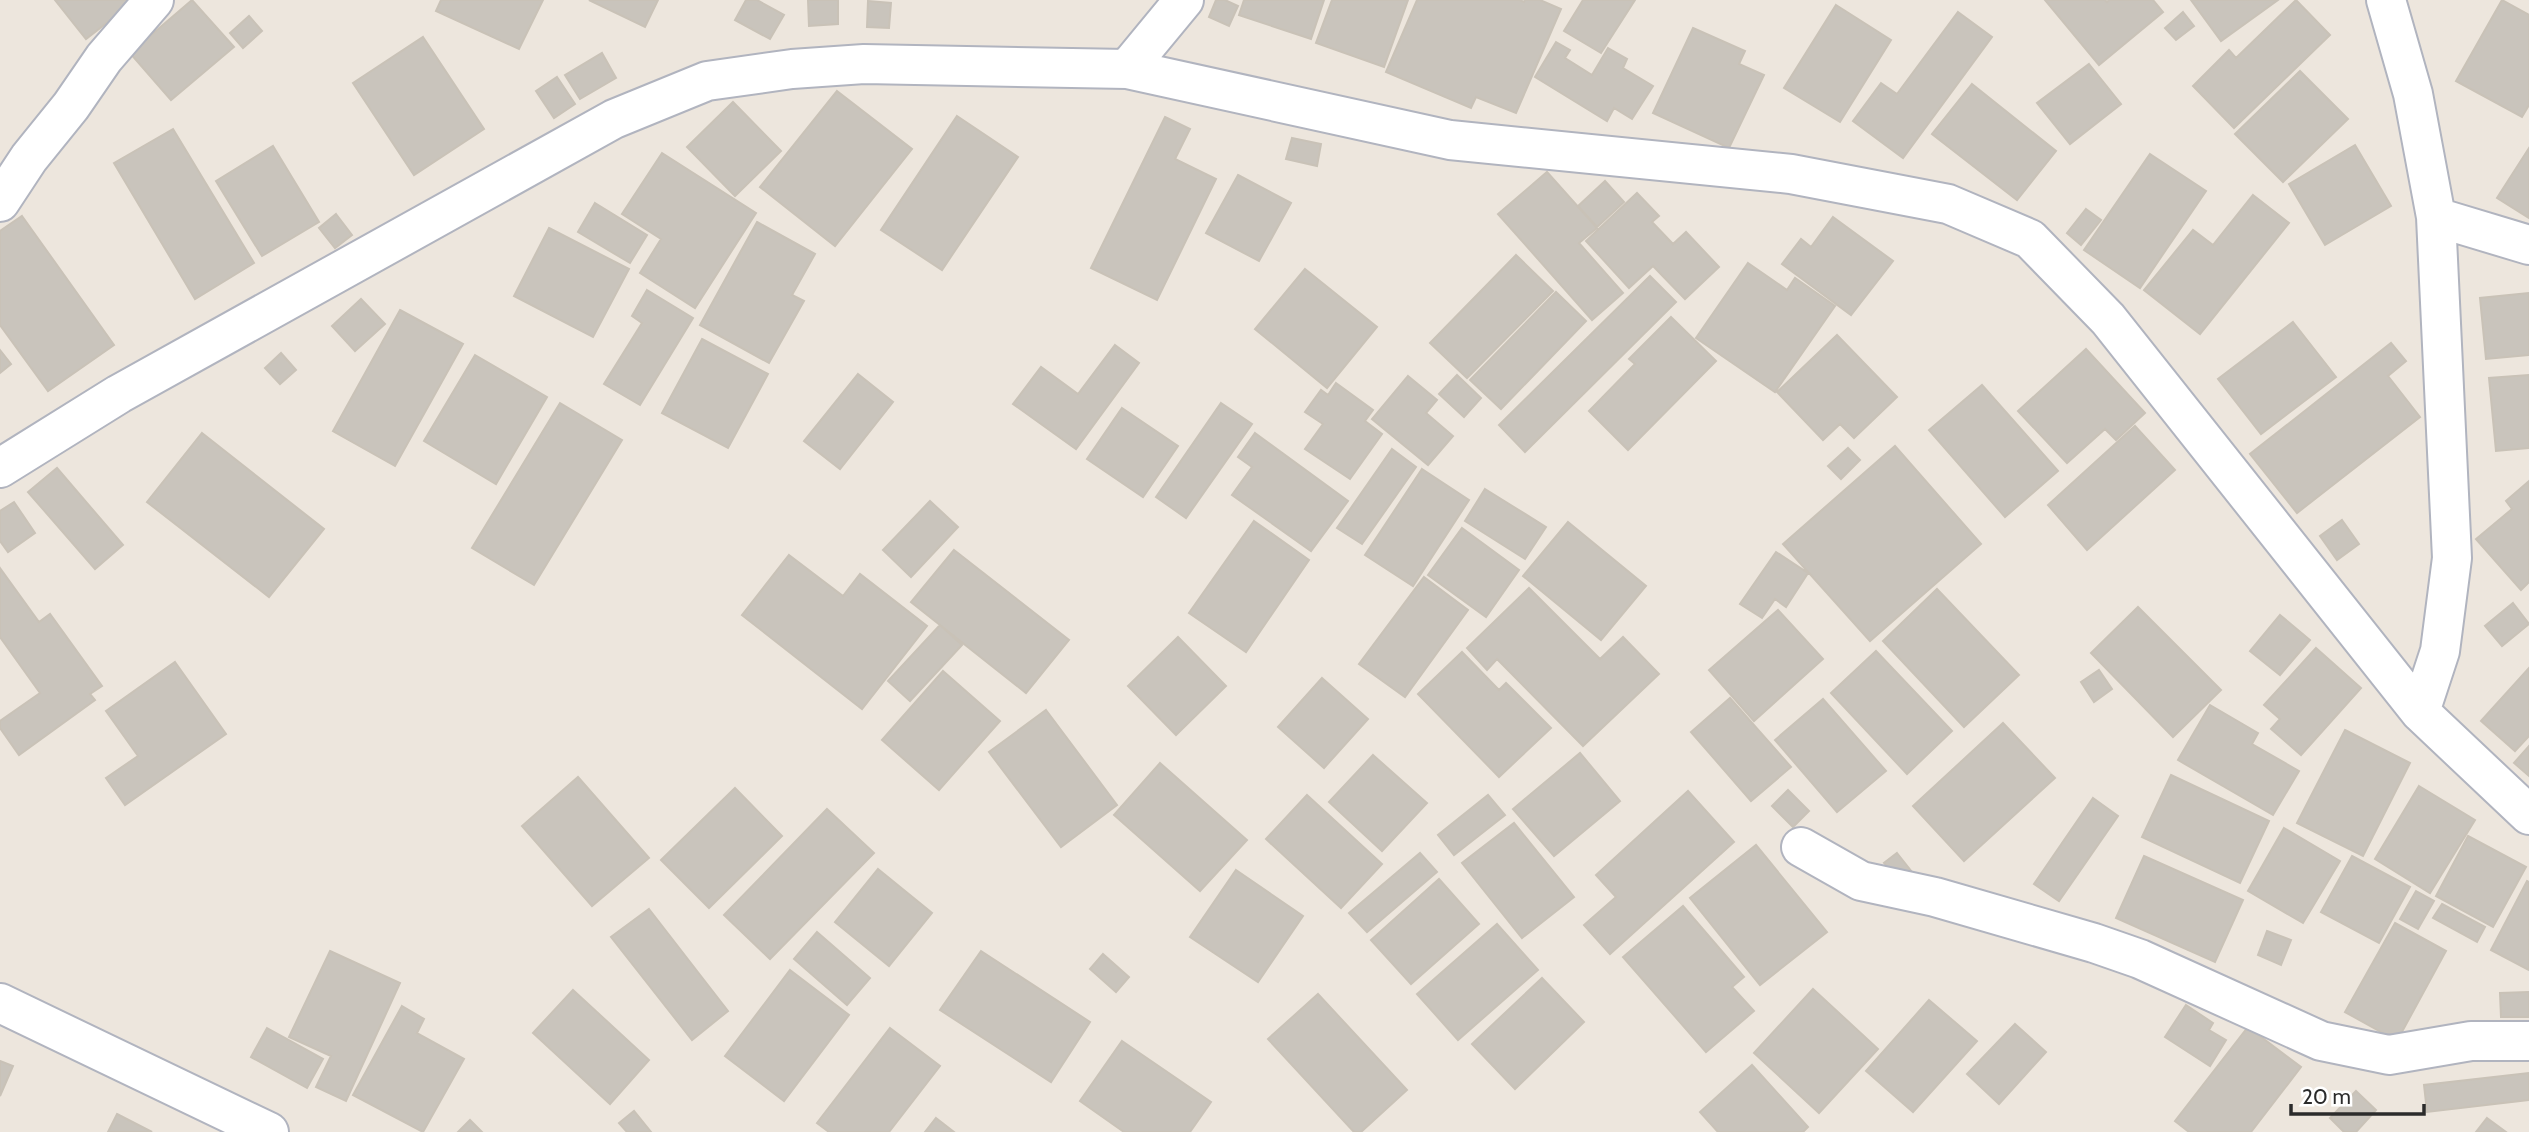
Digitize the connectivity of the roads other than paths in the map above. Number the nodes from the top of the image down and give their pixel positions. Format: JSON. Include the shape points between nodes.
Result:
{"nodes":[{"id":1,"x":153,"y":0,"type":"edge"},
{"id":2,"x":1184,"y":0,"type":"edge"},
{"id":3,"x":2386,"y":0,"type":"edge"},
{"id":4,"x":1127,"y":69,"type":"junction"},
{"id":5,"x":0,"y":202,"type":"edge"},
{"id":6,"x":2436,"y":217,"type":"junction"},
{"id":7,"x":2529,"y":245,"type":"edge"},
{"id":8,"x":0,"y":468,"type":"edge"},
{"id":9,"x":2420,"y":712,"type":"junction"},
{"id":10,"x":2529,"y":815,"type":"edge"},
{"id":11,"x":1801,"y":847,"type":"dead end"},
{"id":12,"x":0,"y":1003,"type":"edge"},
{"id":13,"x":2529,"y":1041,"type":"edge"},
{"id":14,"x":269,"y":1132,"type":"edge"}],
"edges":[{"from":1,"to":5,"type":"street","via":[[104,58]]},
{"from":2,"to":4,"type":"street"},
{"from":3,"to":6,"type":"street","via":[[2413,94]]},
{"from":4,"to":8,"type":"street","via":[[864,64],[707,81],[614,119],[119,394]]},
{"from":4,"to":9,"type":"street","via":[[1450,141],[1818,179],[1948,204],[2030,239],[2108,319]]},
{"from":6,"to":7,"type":"street"},
{"from":6,"to":9,"type":"street","via":[[2452,558],[2440,651]]},
{"from":9,"to":10,"type":"street"},
{"from":11,"to":13,"type":"street","via":[[1861,881],[1935,897],[2140,959],[2321,1041],[2389,1055],[2471,1041]]},
{"from":12,"to":14,"type":"street"}]}
